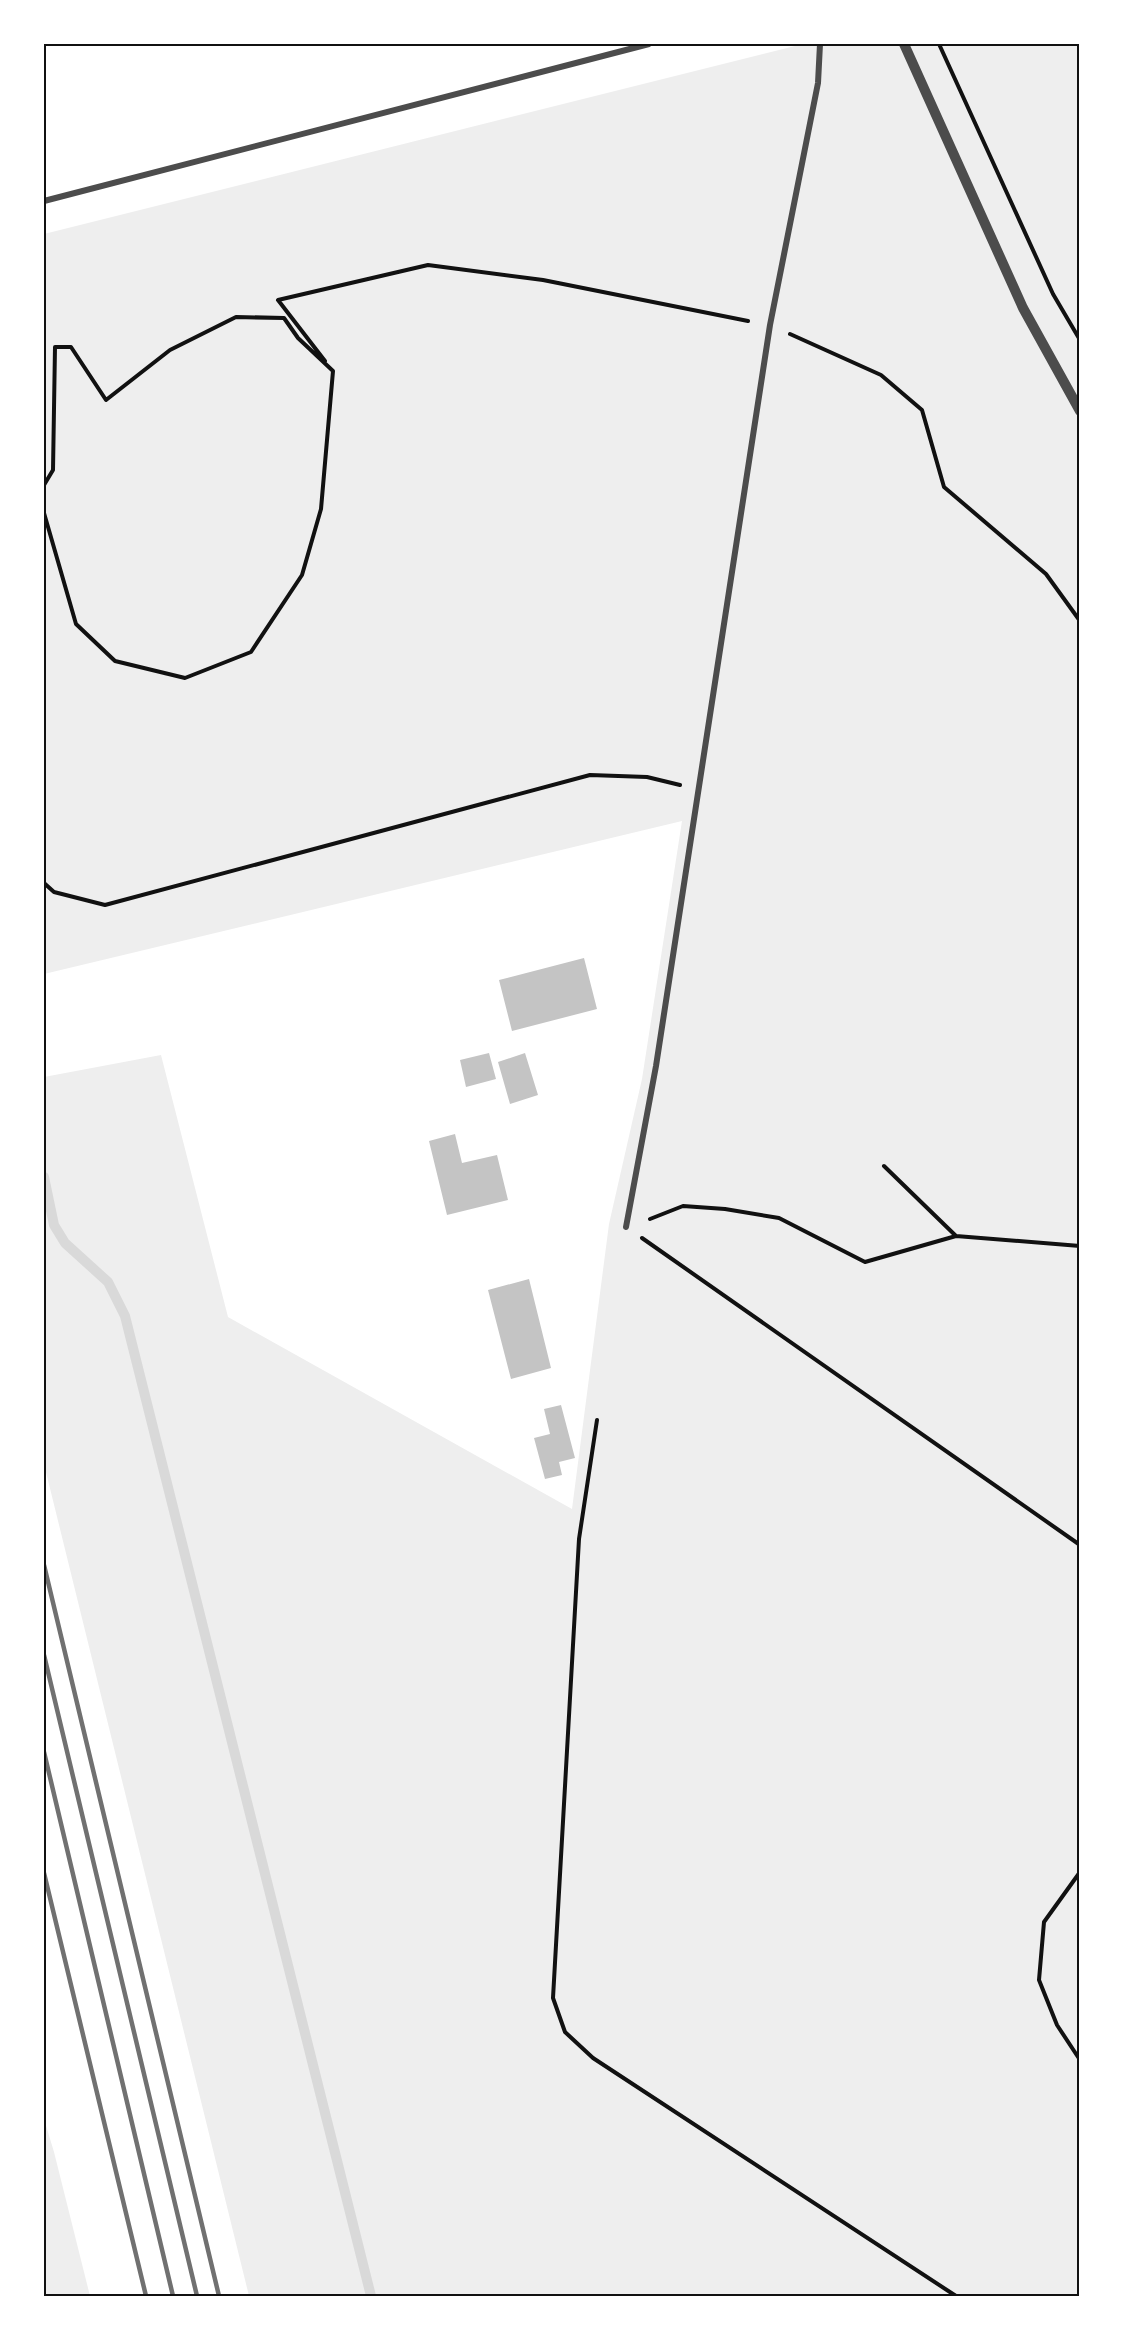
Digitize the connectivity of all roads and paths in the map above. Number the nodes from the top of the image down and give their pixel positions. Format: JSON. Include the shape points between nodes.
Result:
{"nodes":[{"id":1,"x":649,"y":44,"type":"edge"},
{"id":2,"x":820,"y":44,"type":"edge"},
{"id":3,"x":904,"y":44,"type":"edge"},
{"id":4,"x":939,"y":44,"type":"edge"},
{"id":5,"x":44,"y":201,"type":"edge"},
{"id":6,"x":770,"y":325,"type":"junction"},
{"id":7,"x":1080,"y":340,"type":"edge"},
{"id":8,"x":333,"y":371,"type":"junction"},
{"id":9,"x":1080,"y":411,"type":"edge"},
{"id":10,"x":44,"y":485,"type":"edge"},
{"id":11,"x":44,"y":513,"type":"edge"},
{"id":12,"x":1080,"y":621,"type":"edge"},
{"id":13,"x":700,"y":790,"type":"junction"},
{"id":14,"x":44,"y":883,"type":"edge"},
{"id":15,"x":884,"y":1166,"type":"dead end"},
{"id":16,"x":626,"y":1227,"type":"junction"},
{"id":17,"x":956,"y":1236,"type":"junction"},
{"id":18,"x":1080,"y":1246,"type":"edge"},
{"id":19,"x":597,"y":1420,"type":"dead end"},
{"id":20,"x":1080,"y":1545,"type":"edge"},
{"id":21,"x":1080,"y":1872,"type":"edge"},
{"id":22,"x":1080,"y":2060,"type":"edge"},
{"id":23,"x":956,"y":2296,"type":"edge"}],
"edges":[{"from":1,"to":5,"type":"street"},
{"from":2,"to":6,"type":"street","via":[[818,83]]},
{"from":3,"to":9,"type":"street","via":[[1023,308]]},
{"from":4,"to":7,"type":"path","via":[[1053,294]]},
{"from":6,"to":8,"type":"path","via":[[543,280],[428,265],[278,300]]},
{"from":6,"to":12,"type":"path","via":[[881,375],[922,410],[944,487],[1046,574]]},
{"from":6,"to":13,"type":"street"},
{"from":8,"to":10,"type":"path","via":[[298,338],[284,318],[236,316],[170,350],[106,400],[71,347],[55,347],[53,470]]},
{"from":8,"to":11,"type":"path","via":[[321,509],[302,575],[251,652],[185,678],[115,661],[76,624]]},
{"from":13,"to":14,"type":"path","via":[[647,777],[590,775],[105,905],[54,891]]},
{"from":13,"to":16,"type":"street"},
{"from":15,"to":17,"type":"path"},
{"from":16,"to":17,"type":"path","via":[[683,1206],[725,1209],[779,1218],[865,1262]]},
{"from":16,"to":20,"type":"path"},
{"from":17,"to":18,"type":"path"},
{"from":19,"to":23,"type":"path","via":[[579,1539],[553,1998],[565,2032],[593,2058]]},
{"from":21,"to":22,"type":"path","via":[[1044,1922],[1039,1980],[1057,2025]]}]}
